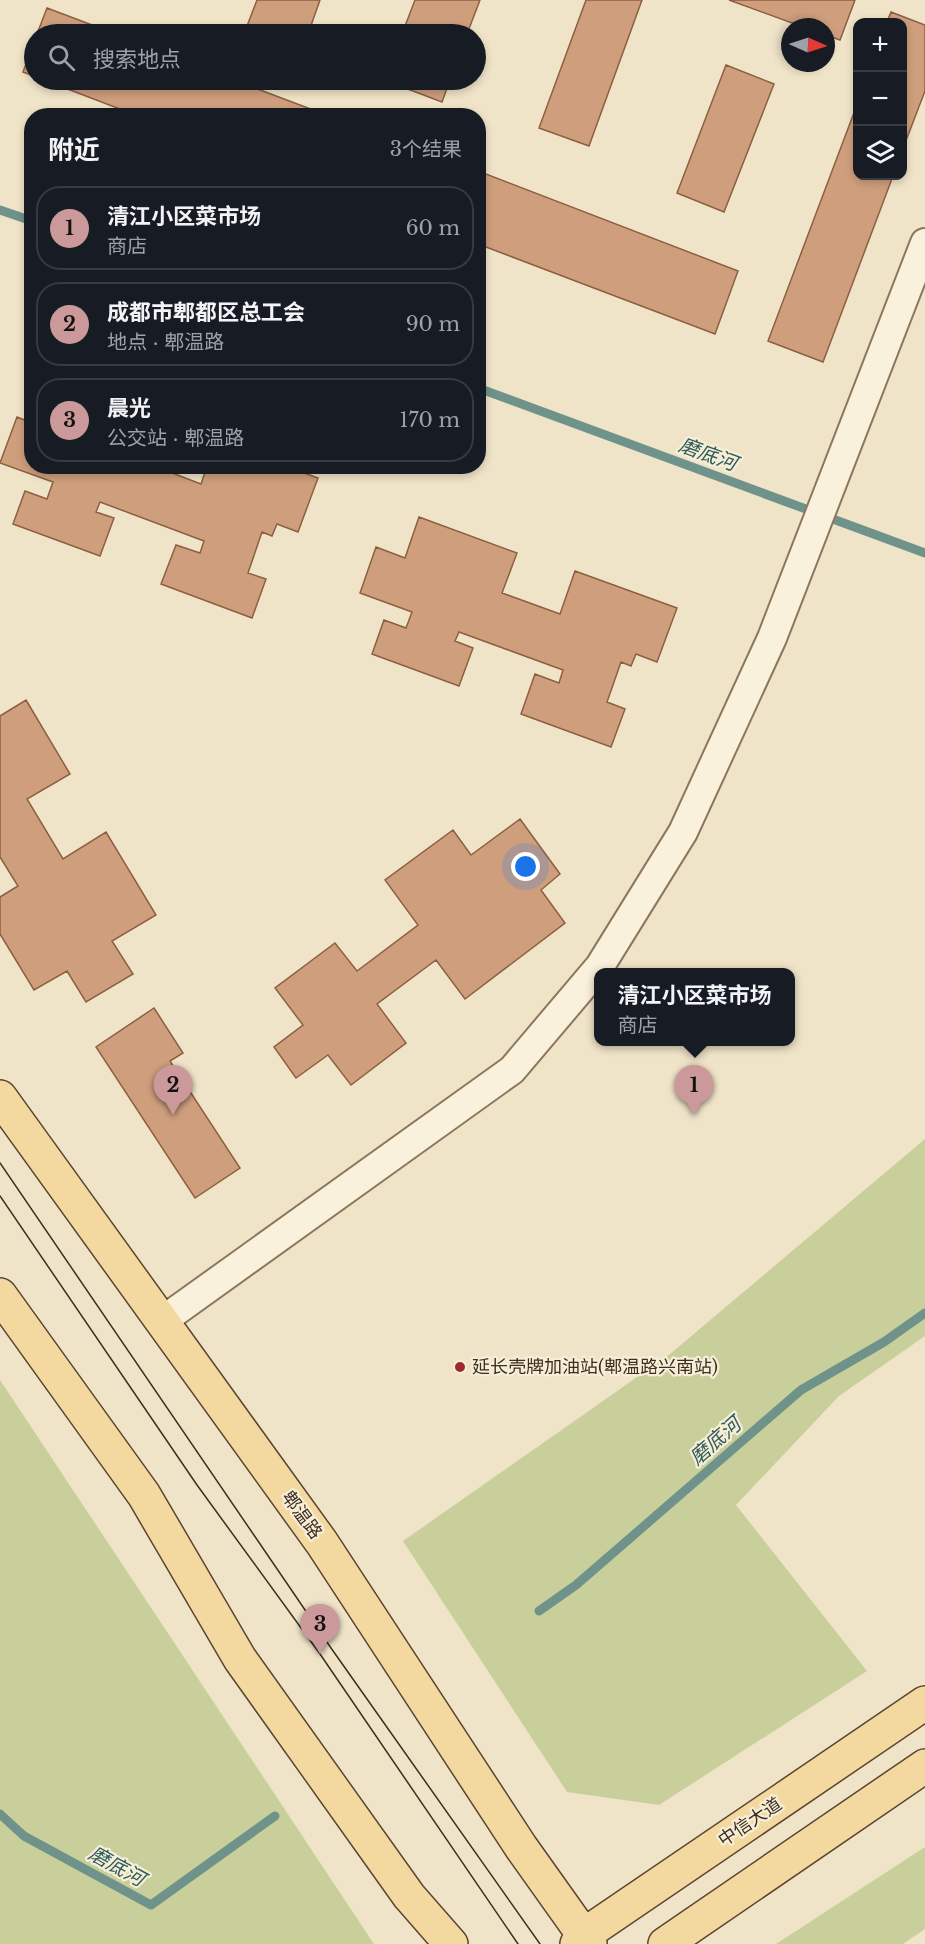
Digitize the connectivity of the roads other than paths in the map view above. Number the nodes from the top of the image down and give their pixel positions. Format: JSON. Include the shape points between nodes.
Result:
{"nodes":[{"id":1,"x":925,"y":243,"type":"edge"},
{"id":2,"x":598,"y":968,"type":"edge"},
{"id":3,"x":594,"y":973,"type":"edge"},
{"id":4,"x":0,"y":1097,"type":"edge"},
{"id":5,"x":0,"y":1295,"type":"edge"},
{"id":6,"x":162,"y":1321,"type":"junction"},
{"id":7,"x":925,"y":1703,"type":"edge"},
{"id":8,"x":925,"y":1766,"type":"edge"},
{"id":9,"x":584,"y":1941,"type":"edge"},
{"id":10,"x":451,"y":1944,"type":"edge"},
{"id":11,"x":665,"y":1944,"type":"edge"}],
"edges":[{"from":1,"to":2,"type":"street","via":[[772,638],[683,832]]},
{"from":3,"to":6,"type":"street","via":[[512,1070]]},
{"from":4,"to":6,"type":"main road","name":"郫温路"},
{"from":5,"to":10,"type":"main road","via":[[144,1495],[240,1659],[409,1896]]},
{"from":6,"to":9,"type":"main road","name":"郫温路","via":[[322,1543]]},
{"from":7,"to":9,"type":"main road","name":"中信大道"},
{"from":8,"to":11,"type":"main road"}]}
